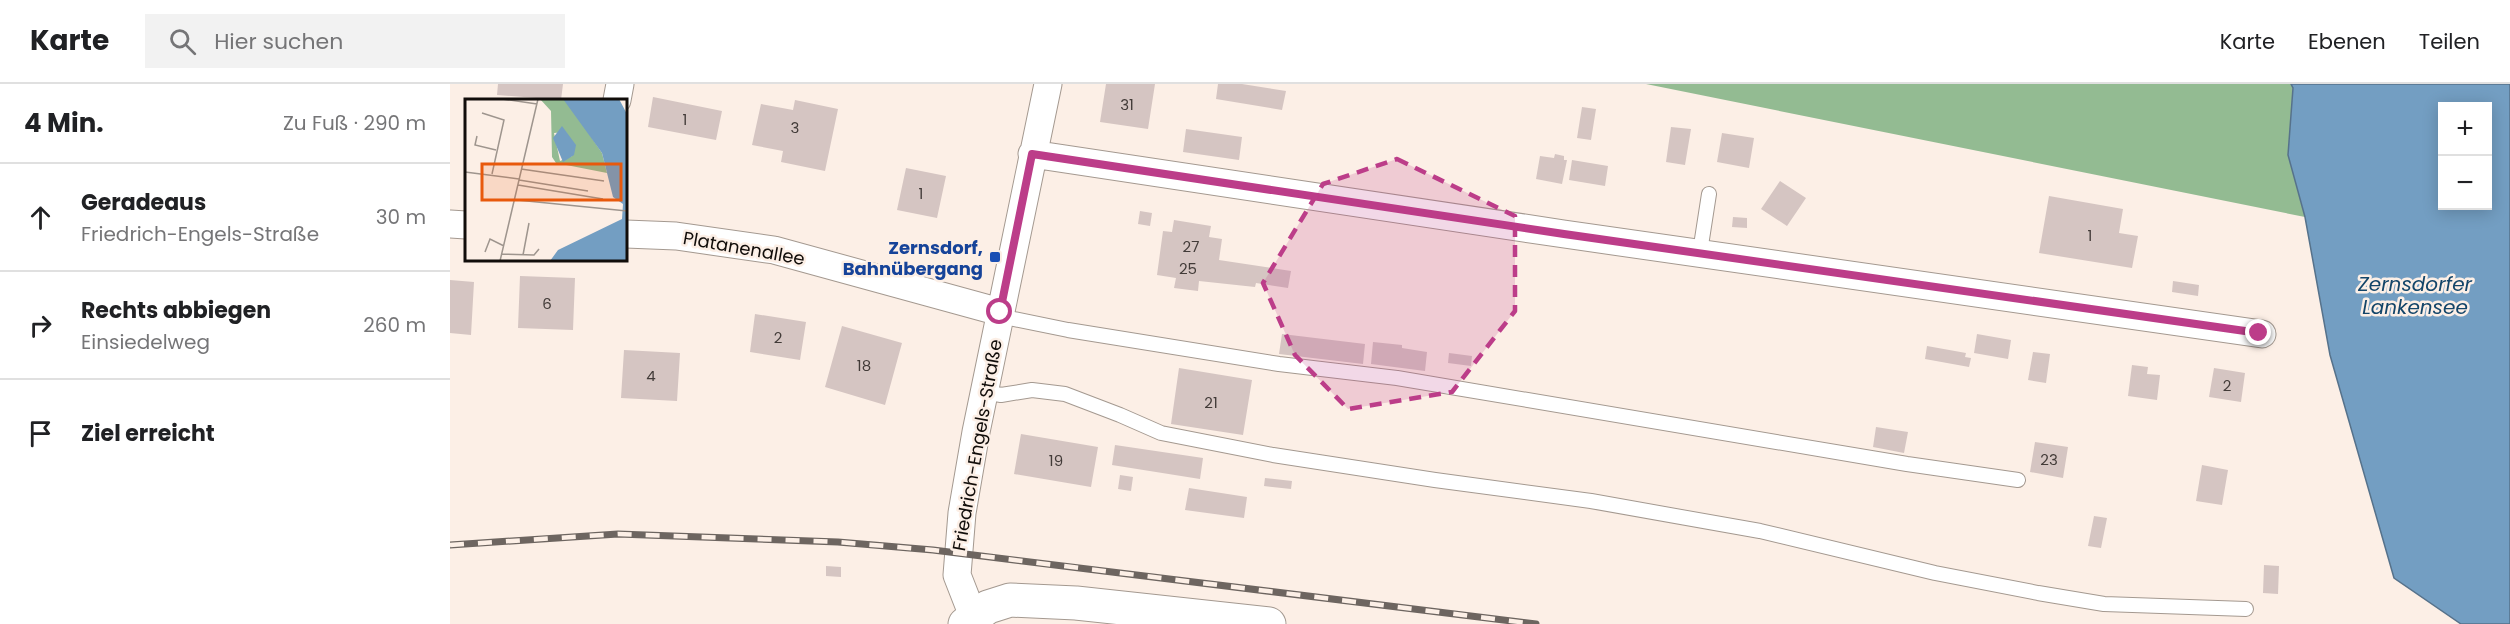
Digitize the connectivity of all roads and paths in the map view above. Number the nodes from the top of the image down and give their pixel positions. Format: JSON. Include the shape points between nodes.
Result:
{"nodes":[{"id":1,"x":621,"y":84,"type":"edge"},
{"id":2,"x":1048,"y":84,"type":"edge"},
{"id":3,"x":617,"y":99,"type":"edge"},
{"id":4,"x":1032,"y":154,"type":"junction"},
{"id":5,"x":1709,"y":194,"type":"dead end"},
{"id":6,"x":450,"y":224,"type":"edge"},
{"id":7,"x":465,"y":225,"type":"edge"},
{"id":8,"x":627,"y":234,"type":"edge"},
{"id":9,"x":1700,"y":252,"type":"junction"},
{"id":10,"x":999,"y":314,"type":"junction"},
{"id":11,"x":2262,"y":334,"type":"dead end"},
{"id":12,"x":984,"y":392,"type":"junction"},
{"id":13,"x":2018,"y":480,"type":"dead end"},
{"id":14,"x":2246,"y":609,"type":"dead end"},
{"id":15,"x":969,"y":620,"type":"edge"},
{"id":16,"x":1269,"y":624,"type":"edge"}],
"edges":[{"from":1,"to":3,"type":"street"},
{"from":2,"to":4,"type":"street","name":"Friedrich-Engels-Straße"},
{"from":4,"to":9,"type":"street"},
{"from":4,"to":10,"type":"street","name":"Friedrich-Engels-Straße"},
{"from":5,"to":9,"type":"lane"},
{"from":6,"to":7,"type":"street"},
{"from":8,"to":10,"type":"street","name":"Platanenallee","via":[[676,236],[774,250]]},
{"from":9,"to":11,"type":"street"},
{"from":10,"to":12,"type":"street","name":"Friedrich-Engels-Straße"},
{"from":10,"to":13,"type":"lane","via":[[1090,334],[1397,378]]},
{"from":12,"to":14,"type":"lane","via":[[1001,395],[1032,390],[1065,394],[1161,433],[1273,455],[1592,501],[1749,529],[2038,593],[2104,603]]},
{"from":12,"to":15,"type":"street","name":"Friedrich-Engels-Straße","via":[[958,553],[957,575]]},
{"from":15,"to":16,"type":"street","via":[[988,607],[1010,600]]}]}
